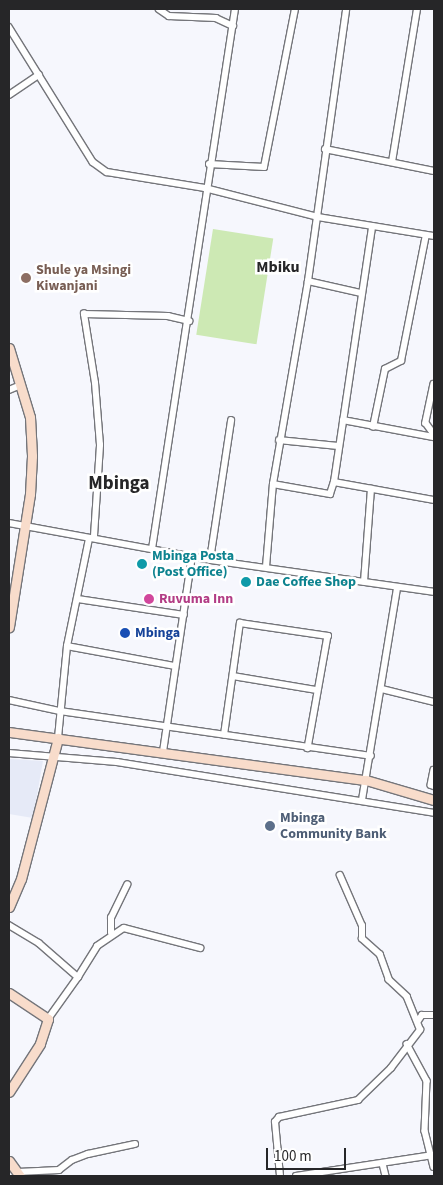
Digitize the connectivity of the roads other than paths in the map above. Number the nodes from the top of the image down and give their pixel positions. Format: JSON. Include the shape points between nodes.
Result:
{"nodes":[{"id":1,"x":159,"y":9,"type":"edge"},
{"id":2,"x":235,"y":9,"type":"edge"},
{"id":3,"x":295,"y":9,"type":"edge"},
{"id":4,"x":346,"y":9,"type":"edge"},
{"id":5,"x":417,"y":9,"type":"edge"},
{"id":6,"x":233,"y":26,"type":"junction"},
{"id":7,"x":9,"y":27,"type":"edge"},
{"id":8,"x":39,"y":75,"type":"junction"},
{"id":9,"x":9,"y":95,"type":"edge"},
{"id":10,"x":325,"y":149,"type":"junction"},
{"id":11,"x":392,"y":162,"type":"junction"},
{"id":12,"x":209,"y":164,"type":"junction"},
{"id":13,"x":434,"y":171,"type":"edge"},
{"id":14,"x":205,"y":188,"type":"junction"},
{"id":15,"x":318,"y":217,"type":"junction"},
{"id":16,"x":372,"y":227,"type":"junction"},
{"id":17,"x":426,"y":235,"type":"junction"},
{"id":18,"x":434,"y":236,"type":"edge"},
{"id":19,"x":308,"y":281,"type":"junction"},
{"id":20,"x":361,"y":293,"type":"junction"},
{"id":21,"x":189,"y":321,"type":"junction"},
{"id":22,"x":9,"y":348,"type":"edge"},
{"id":23,"x":434,"y":384,"type":"edge"},
{"id":24,"x":21,"y":385,"type":"junction"},
{"id":25,"x":9,"y":390,"type":"edge"},
{"id":26,"x":343,"y":420,"type":"junction"},
{"id":27,"x":231,"y":421,"type":"dead end"},
{"id":28,"x":373,"y":427,"type":"junction"},
{"id":29,"x":434,"y":435,"type":"edge"},
{"id":30,"x":279,"y":440,"type":"junction"},
{"id":31,"x":338,"y":446,"type":"junction"},
{"id":32,"x":334,"y":482,"type":"junction"},
{"id":33,"x":273,"y":484,"type":"junction"},
{"id":34,"x":371,"y":489,"type":"junction"},
{"id":35,"x":434,"y":500,"type":"edge"},
{"id":36,"x":9,"y":523,"type":"edge"},
{"id":37,"x":25,"y":524,"type":"junction"},
{"id":38,"x":92,"y":538,"type":"junction"},
{"id":39,"x":152,"y":549,"type":"junction"},
{"id":40,"x":192,"y":556,"type":"junction"},
{"id":41,"x":210,"y":560,"type":"junction"},
{"id":42,"x":266,"y":568,"type":"junction"},
{"id":43,"x":364,"y":582,"type":"junction"},
{"id":44,"x":12,"y":583,"type":"edge"},
{"id":45,"x":397,"y":588,"type":"junction"},
{"id":46,"x":434,"y":592,"type":"edge"},
{"id":47,"x":78,"y":599,"type":"junction"},
{"id":48,"x":184,"y":615,"type":"junction"},
{"id":49,"x":9,"y":627,"type":"edge"},
{"id":50,"x":67,"y":646,"type":"junction"},
{"id":51,"x":175,"y":666,"type":"junction"},
{"id":52,"x":233,"y":676,"type":"junction"},
{"id":53,"x":382,"y":689,"type":"junction"},
{"id":54,"x":318,"y":690,"type":"junction"},
{"id":55,"x":9,"y":700,"type":"edge"},
{"id":56,"x":434,"y":702,"type":"edge"},
{"id":57,"x":60,"y":711,"type":"junction"},
{"id":58,"x":166,"y":726,"type":"junction"},
{"id":59,"x":9,"y":732,"type":"edge"},
{"id":60,"x":224,"y":735,"type":"junction"},
{"id":61,"x":58,"y":738,"type":"junction"},
{"id":62,"x":308,"y":748,"type":"junction"},
{"id":63,"x":163,"y":752,"type":"junction"},
{"id":64,"x":9,"y":753,"type":"edge"},
{"id":65,"x":53,"y":755,"type":"junction"},
{"id":66,"x":371,"y":756,"type":"junction"},
{"id":67,"x":434,"y":770,"type":"edge"},
{"id":68,"x":366,"y":780,"type":"junction"},
{"id":69,"x":434,"y":786,"type":"edge"},
{"id":70,"x":362,"y":800,"type":"junction"},
{"id":71,"x":434,"y":800,"type":"edge"},
{"id":72,"x":434,"y":813,"type":"edge"},
{"id":73,"x":340,"y":876,"type":"dead end"},
{"id":74,"x":127,"y":885,"type":"dead end"},
{"id":75,"x":9,"y":906,"type":"edge"},
{"id":76,"x":9,"y":925,"type":"edge"},
{"id":77,"x":112,"y":933,"type":"junction"},
{"id":78,"x":200,"y":948,"type":"dead end"},
{"id":79,"x":78,"y":977,"type":"junction"},
{"id":80,"x":9,"y":993,"type":"edge"},
{"id":81,"x":434,"y":1015,"type":"edge"},
{"id":82,"x":48,"y":1019,"type":"junction"},
{"id":83,"x":418,"y":1020,"type":"junction"},
{"id":84,"x":407,"y":1044,"type":"junction"},
{"id":85,"x":427,"y":1081,"type":"junction"},
{"id":86,"x":434,"y":1083,"type":"edge"},
{"id":87,"x":9,"y":1092,"type":"edge"},
{"id":88,"x":134,"y":1144,"type":"dead end"},
{"id":89,"x":433,"y":1156,"type":"edge"},
{"id":90,"x":9,"y":1161,"type":"edge"},
{"id":91,"x":383,"y":1164,"type":"junction"},
{"id":92,"x":434,"y":1167,"type":"edge"},
{"id":93,"x":19,"y":1174,"type":"edge"},
{"id":94,"x":280,"y":1176,"type":"edge"},
{"id":95,"x":296,"y":1176,"type":"edge"},
{"id":96,"x":386,"y":1176,"type":"edge"}],
"edges":[{"from":1,"to":6,"type":"street","via":[[169,16],[216,18]]},
{"from":2,"to":6,"type":"street"},
{"from":3,"to":12,"type":"street","via":[[264,167]]},
{"from":4,"to":10,"type":"street","via":[[339,76]]},
{"from":5,"to":11,"type":"street"},
{"from":6,"to":12,"type":"street"},
{"from":7,"to":8,"type":"street"},
{"from":8,"to":9,"type":"street"},
{"from":8,"to":14,"type":"street","via":[[93,162],[107,172]]},
{"from":10,"to":11,"type":"street"},
{"from":10,"to":15,"type":"street"},
{"from":11,"to":13,"type":"street"},
{"from":12,"to":14,"type":"street"},
{"from":14,"to":15,"type":"street"},
{"from":14,"to":21,"type":"street"},
{"from":15,"to":16,"type":"street"},
{"from":15,"to":19,"type":"street"},
{"from":16,"to":17,"type":"street"},
{"from":16,"to":20,"type":"street"},
{"from":17,"to":18,"type":"street"},
{"from":17,"to":28,"type":"street","via":[[401,361],[385,369]]},
{"from":19,"to":20,"type":"street"},
{"from":19,"to":30,"type":"street"},
{"from":20,"to":26,"type":"street"},
{"from":21,"to":38,"type":"street","via":[[168,316],[84,314],[95,383],[100,445]]},
{"from":21,"to":39,"type":"street"},
{"from":22,"to":24,"type":"street"},
{"from":23,"to":29,"type":"street","via":[[426,423]]},
{"from":24,"to":25,"type":"street"},
{"from":24,"to":37,"type":"street","via":[[30,417],[32,456]]},
{"from":26,"to":28,"type":"street"},
{"from":26,"to":31,"type":"street"},
{"from":27,"to":41,"type":"street"},
{"from":28,"to":29,"type":"street"},
{"from":30,"to":31,"type":"street"},
{"from":30,"to":33,"type":"street"},
{"from":31,"to":32,"type":"street"},
{"from":32,"to":33,"type":"street","via":[[330,494]]},
{"from":32,"to":34,"type":"street"},
{"from":33,"to":42,"type":"street"},
{"from":34,"to":35,"type":"street"},
{"from":34,"to":43,"type":"street"},
{"from":36,"to":37,"type":"street"},
{"from":37,"to":38,"type":"street"},
{"from":37,"to":44,"type":"street"},
{"from":38,"to":39,"type":"street"},
{"from":38,"to":47,"type":"street"},
{"from":39,"to":40,"type":"street"},
{"from":40,"to":41,"type":"street"},
{"from":40,"to":48,"type":"street"},
{"from":41,"to":42,"type":"street"},
{"from":42,"to":43,"type":"street"},
{"from":43,"to":45,"type":"street"},
{"from":44,"to":49,"type":"street"},
{"from":45,"to":46,"type":"street"},
{"from":45,"to":53,"type":"street"},
{"from":47,"to":48,"type":"street"},
{"from":47,"to":50,"type":"street"},
{"from":48,"to":51,"type":"street"},
{"from":50,"to":51,"type":"street"},
{"from":50,"to":57,"type":"street"},
{"from":51,"to":58,"type":"street"},
{"from":52,"to":54,"type":"street"},
{"from":52,"to":54,"type":"street","via":[[240,623],[328,636]]},
{"from":52,"to":60,"type":"street"},
{"from":53,"to":56,"type":"street"},
{"from":53,"to":66,"type":"street"},
{"from":54,"to":62,"type":"street"},
{"from":55,"to":57,"type":"street"},
{"from":57,"to":58,"type":"street"},
{"from":57,"to":61,"type":"street"},
{"from":58,"to":60,"type":"street"},
{"from":58,"to":63,"type":"street"},
{"from":59,"to":61,"type":"street"},
{"from":60,"to":62,"type":"street"},
{"from":61,"to":63,"type":"street"},
{"from":61,"to":65,"type":"street"},
{"from":62,"to":66,"type":"street"},
{"from":63,"to":68,"type":"street"},
{"from":64,"to":65,"type":"street"},
{"from":65,"to":70,"type":"street"},
{"from":65,"to":75,"type":"street","via":[[21,879]]},
{"from":66,"to":68,"type":"street"},
{"from":67,"to":69,"type":"street","via":[[431,785]]},
{"from":68,"to":70,"type":"street"},
{"from":68,"to":71,"type":"street"},
{"from":70,"to":72,"type":"street"},
{"from":73,"to":83,"type":"street","via":[[362,926],[362,939],[380,955],[389,980],[407,997],[409,1010]]},
{"from":74,"to":77,"type":"street","via":[[111,918]]},
{"from":76,"to":79,"type":"street","via":[[39,943]]},
{"from":77,"to":78,"type":"street","via":[[124,928]]},
{"from":77,"to":79,"type":"street","via":[[97,946]]},
{"from":79,"to":82,"type":"street"},
{"from":80,"to":82,"type":"street"},
{"from":81,"to":83,"type":"street","via":[[422,1015]]},
{"from":82,"to":87,"type":"street","via":[[40,1044]]},
{"from":83,"to":84,"type":"street","via":[[420,1030]]},
{"from":84,"to":85,"type":"street"},
{"from":84,"to":94,"type":"street","via":[[392,1068],[358,1100],[279,1117],[274,1122]]},
{"from":85,"to":86,"type":"street"},
{"from":85,"to":89,"type":"street","via":[[425,1131]]},
{"from":88,"to":93,"type":"street","via":[[88,1154],[59,1170]]},
{"from":89,"to":91,"type":"street"},
{"from":89,"to":92,"type":"street"},
{"from":90,"to":93,"type":"street"},
{"from":91,"to":95,"type":"street"},
{"from":91,"to":96,"type":"street"}]}
